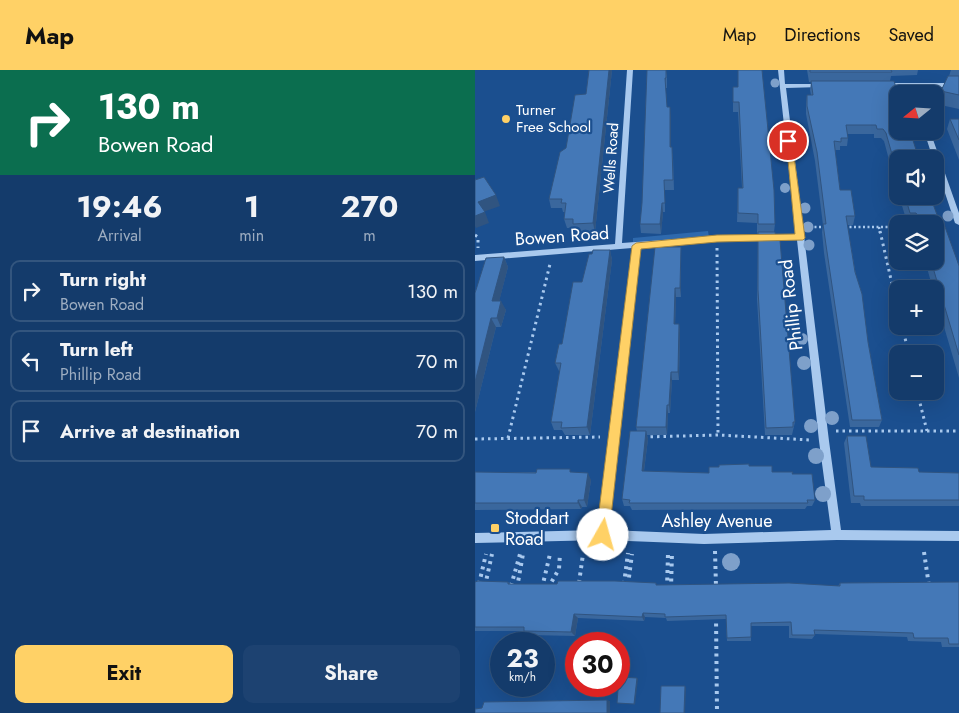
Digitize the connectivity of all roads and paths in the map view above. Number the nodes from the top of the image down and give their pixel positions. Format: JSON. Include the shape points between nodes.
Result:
{"nodes":[{"id":1,"x":630,"y":70,"type":"edge"},
{"id":2,"x":781,"y":70,"type":"edge"},
{"id":3,"x":829,"y":85,"type":"edge"},
{"id":4,"x":877,"y":85,"type":"edge"},
{"id":5,"x":889,"y":85,"type":"edge"},
{"id":6,"x":944,"y":85,"type":"edge"},
{"id":7,"x":959,"y":85,"type":"edge"},
{"id":8,"x":782,"y":86,"type":"junction"},
{"id":9,"x":930,"y":140,"type":"edge"},
{"id":10,"x":959,"y":223,"type":"edge"},
{"id":11,"x":809,"y":227,"type":"dead end"},
{"id":12,"x":829,"y":227,"type":"edge"},
{"id":13,"x":839,"y":227,"type":"edge"},
{"id":14,"x":879,"y":227,"type":"junction"},
{"id":15,"x":889,"y":227,"type":"edge"},
{"id":16,"x":717,"y":238,"type":"junction"},
{"id":17,"x":800,"y":238,"type":"junction"},
{"id":18,"x":636,"y":246,"type":"junction"},
{"id":19,"x":617,"y":247,"type":"junction"},
{"id":20,"x":553,"y":253,"type":"junction"},
{"id":21,"x":475,"y":258,"type":"edge"},
{"id":22,"x":891,"y":280,"type":"edge"},
{"id":23,"x":919,"y":400,"type":"edge"},
{"id":24,"x":836,"y":431,"type":"dead end"},
{"id":25,"x":927,"y":431,"type":"junction"},
{"id":26,"x":959,"y":431,"type":"edge"},
{"id":27,"x":718,"y":435,"type":"junction"},
{"id":28,"x":601,"y":437,"type":"dead end"},
{"id":29,"x":636,"y":437,"type":"edge"},
{"id":30,"x":508,"y":438,"type":"junction"},
{"id":31,"x":475,"y":439,"type":"edge"},
{"id":32,"x":811,"y":440,"type":"dead end"},
{"id":33,"x":603,"y":535,"type":"junction"},
{"id":34,"x":837,"y":535,"type":"junction"},
{"id":35,"x":959,"y":536,"type":"edge"},
{"id":36,"x":475,"y":538,"type":"edge"},
{"id":37,"x":715,"y":538,"type":"junction"},
{"id":38,"x":924,"y":552,"type":"dead end"},
{"id":39,"x":486,"y":554,"type":"dead end"},
{"id":40,"x":492,"y":554,"type":"dead end"},
{"id":41,"x":550,"y":554,"type":"dead end"},
{"id":42,"x":560,"y":554,"type":"dead end"},
{"id":43,"x":583,"y":554,"type":"dead end"},
{"id":44,"x":630,"y":554,"type":"dead end"},
{"id":45,"x":578,"y":586,"type":"edge"},
{"id":46,"x":479,"y":588,"type":"edge"},
{"id":47,"x":542,"y":588,"type":"edge"},
{"id":48,"x":548,"y":588,"type":"edge"},
{"id":49,"x":667,"y":588,"type":"edge"},
{"id":50,"x":517,"y":589,"type":"edge"},
{"id":51,"x":930,"y":589,"type":"edge"},
{"id":52,"x":511,"y":590,"type":"edge"},
{"id":53,"x":625,"y":590,"type":"edge"},
{"id":54,"x":716,"y":590,"type":"edge"},
{"id":55,"x":483,"y":591,"type":"edge"},
{"id":56,"x":670,"y":597,"type":"edge"},
{"id":57,"x":716,"y":609,"type":"edge"},
{"id":58,"x":717,"y":713,"type":"edge"}],
"edges":[{"from":1,"to":19,"type":"street","name":"Wells Road"},
{"from":2,"to":8,"type":"street","name":"Phillip Road"},
{"from":3,"to":8,"type":"street"},
{"from":4,"to":5,"type":"street"},
{"from":6,"to":7,"type":"street"},
{"from":8,"to":17,"type":"street","name":"Phillip Road"},
{"from":9,"to":10,"type":"street"},
{"from":11,"to":12,"type":"path"},
{"from":13,"to":14,"type":"path"},
{"from":14,"to":15,"type":"path"},
{"from":14,"to":22,"type":"path"},
{"from":16,"to":17,"type":"street","name":"Bowen Road"},
{"from":16,"to":18,"type":"street","name":"Bowen Road"},
{"from":16,"to":27,"type":"path"},
{"from":17,"to":34,"type":"street","name":"Phillip Road"},
{"from":18,"to":19,"type":"street","name":"Bowen Road"},
{"from":18,"to":33,"type":"street"},
{"from":19,"to":20,"type":"street","name":"Bowen Road"},
{"from":20,"to":21,"type":"street","name":"Bowen Road"},
{"from":20,"to":30,"type":"path"},
{"from":23,"to":25,"type":"path"},
{"from":24,"to":25,"type":"path"},
{"from":25,"to":26,"type":"path"},
{"from":27,"to":29,"type":"path"},
{"from":27,"to":32,"type":"path"},
{"from":28,"to":30,"type":"path"},
{"from":30,"to":31,"type":"path"},
{"from":33,"to":36,"type":"street","name":"Ashley Avenue"},
{"from":33,"to":37,"type":"street","name":"Ashley Avenue"},
{"from":34,"to":35,"type":"street","name":"Ashley Avenue"},
{"from":34,"to":37,"type":"street","name":"Ashley Avenue"},
{"from":37,"to":54,"type":"path"},
{"from":38,"to":51,"type":"path"},
{"from":39,"to":46,"type":"path"},
{"from":40,"to":55,"type":"path"},
{"from":41,"to":47,"type":"path"},
{"from":42,"to":48,"type":"path","via":[[559,569]]},
{"from":43,"to":45,"type":"path"},
{"from":44,"to":53,"type":"path"},
{"from":49,"to":56,"type":"path","via":[[670,553]]},
{"from":50,"to":52,"type":"path","via":[[521,554]]},
{"from":57,"to":58,"type":"path"}]}
